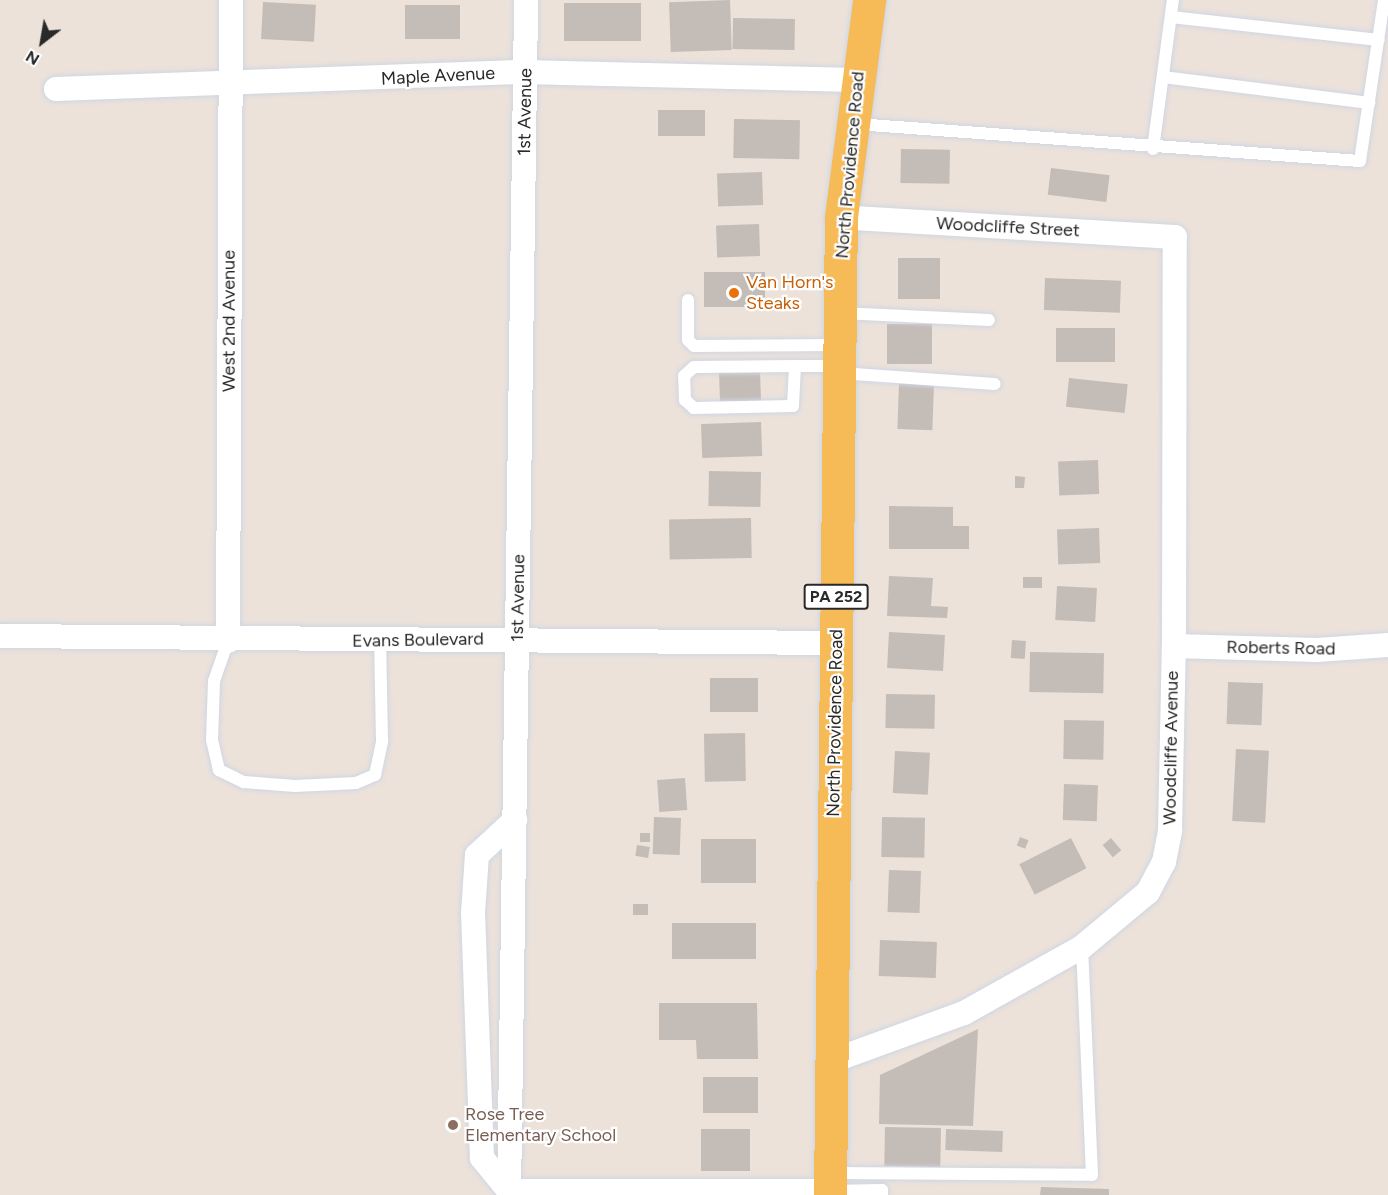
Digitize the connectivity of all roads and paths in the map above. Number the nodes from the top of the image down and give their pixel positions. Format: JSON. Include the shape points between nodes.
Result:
{"nodes":[{"id":1,"x":231,"y":0,"type":"edge"},
{"id":2,"x":526,"y":0,"type":"edge"},
{"id":3,"x":869,"y":0,"type":"edge"},
{"id":4,"x":1173,"y":0,"type":"edge"},
{"id":5,"x":1384,"y":0,"type":"edge"},
{"id":6,"x":1171,"y":18,"type":"junction"},
{"id":7,"x":1379,"y":40,"type":"junction"},
{"id":8,"x":525,"y":72,"type":"junction"},
{"id":9,"x":1163,"y":77,"type":"junction"},
{"id":10,"x":856,"y":80,"type":"junction"},
{"id":11,"x":229,"y":85,"type":"junction"},
{"id":12,"x":56,"y":89,"type":"dead end"},
{"id":13,"x":1369,"y":103,"type":"junction"},
{"id":14,"x":851,"y":123,"type":"junction"},
{"id":15,"x":1154,"y":149,"type":"junction"},
{"id":16,"x":841,"y":217,"type":"junction"},
{"id":17,"x":1174,"y":237,"type":"joint"},
{"id":18,"x":688,"y":300,"type":"dead end"},
{"id":19,"x":989,"y":320,"type":"dead end"},
{"id":20,"x":839,"y":349,"type":"junction"},
{"id":21,"x":795,"y":366,"type":"junction"},
{"id":22,"x":994,"y":384,"type":"dead end"},
{"id":23,"x":0,"y":636,"type":"edge"},
{"id":24,"x":518,"y":639,"type":"junction"},
{"id":25,"x":380,"y":640,"type":"junction"},
{"id":26,"x":228,"y":641,"type":"junction"},
{"id":27,"x":836,"y":644,"type":"junction"},
{"id":28,"x":1388,"y":645,"type":"edge"},
{"id":29,"x":1174,"y":646,"type":"junction"},
{"id":30,"x":515,"y":820,"type":"junction"},
{"id":31,"x":1082,"y":947,"type":"junction"},
{"id":32,"x":832,"y":1061,"type":"junction"},
{"id":33,"x":830,"y":1186,"type":"edge"},
{"id":34,"x":509,"y":1193,"type":"edge"},
{"id":35,"x":882,"y":1195,"type":"edge"}],
"edges":[{"from":1,"to":11,"type":"street","name":"West 2nd Avenue"},
{"from":2,"to":8,"type":"street","name":"1st Avenue"},
{"from":3,"to":10,"type":"main road","name":"North Providence Road","number":"PA 252"},
{"from":4,"to":6,"type":"lane"},
{"from":5,"to":7,"type":"lane"},
{"from":6,"to":7,"type":"lane"},
{"from":6,"to":9,"type":"lane"},
{"from":7,"to":13,"type":"lane"},
{"from":8,"to":10,"type":"street","name":"Maple Avenue"},
{"from":8,"to":11,"type":"street","name":"Maple Avenue"},
{"from":8,"to":24,"type":"street","name":"1st Avenue"},
{"from":9,"to":13,"type":"lane"},
{"from":9,"to":15,"type":"lane"},
{"from":10,"to":14,"type":"main road","name":"North Providence Road","number":"PA 252"},
{"from":11,"to":12,"type":"street","name":"Maple Avenue"},
{"from":11,"to":26,"type":"street","name":"West 2nd Avenue"},
{"from":13,"to":15,"type":"lane","via":[[1360,161]]},
{"from":14,"to":15,"type":"lane"},
{"from":14,"to":16,"type":"main road","name":"North Providence Road","number":"PA 252"},
{"from":16,"to":17,"type":"street","name":"Woodcliffe Street"},
{"from":16,"to":20,"type":"main road","name":"North Providence Road","number":"PA 252"},
{"from":17,"to":29,"type":"street","name":"Woodcliffe Avenue"},
{"from":18,"to":20,"type":"lane","via":[[688,340],[694,346]]},
{"from":19,"to":20,"type":"lane"},
{"from":20,"to":21,"type":"lane"},
{"from":20,"to":22,"type":"lane"},
{"from":20,"to":27,"type":"main road","name":"North Providence Road","number":"PA 252"},
{"from":21,"to":21,"type":"lane","via":[[694,367],[684,376],[685,400],[694,408],[793,406]]},
{"from":23,"to":26,"type":"street","name":"Evans Boulevard"},
{"from":24,"to":25,"type":"street","name":"Evans Boulevard"},
{"from":24,"to":27,"type":"street","name":"Evans Boulevard"},
{"from":24,"to":30,"type":"street","name":"1st Avenue"},
{"from":25,"to":26,"type":"street","name":"Evans Boulevard"},
{"from":25,"to":26,"type":"lane","via":[[382,741],[375,775],[356,783],[244,782],[219,770],[212,740],[214,681]]},
{"from":27,"to":32,"type":"main road","name":"North Providence Road","number":"PA 252"},
{"from":28,"to":29,"type":"street","name":"Roberts Road","via":[[1317,650]]},
{"from":29,"to":31,"type":"street","name":"Woodcliffe Avenue","via":[[1164,862],[1148,892]]},
{"from":30,"to":34,"type":"street","name":"1st Avenue"},
{"from":30,"to":34,"type":"street","via":[[477,855],[473,913],[482,1158]]},
{"from":31,"to":32,"type":"street","name":"Woodcliffe Avenue","via":[[964,1013]]},
{"from":31,"to":33,"type":"lane","via":[[1092,1176]]},
{"from":32,"to":33,"type":"main road","name":"North Providence Road","number":"PA 252"},
{"from":33,"to":34,"type":"street"},
{"from":33,"to":35,"type":"lane","via":[[882,1190]]}]}
